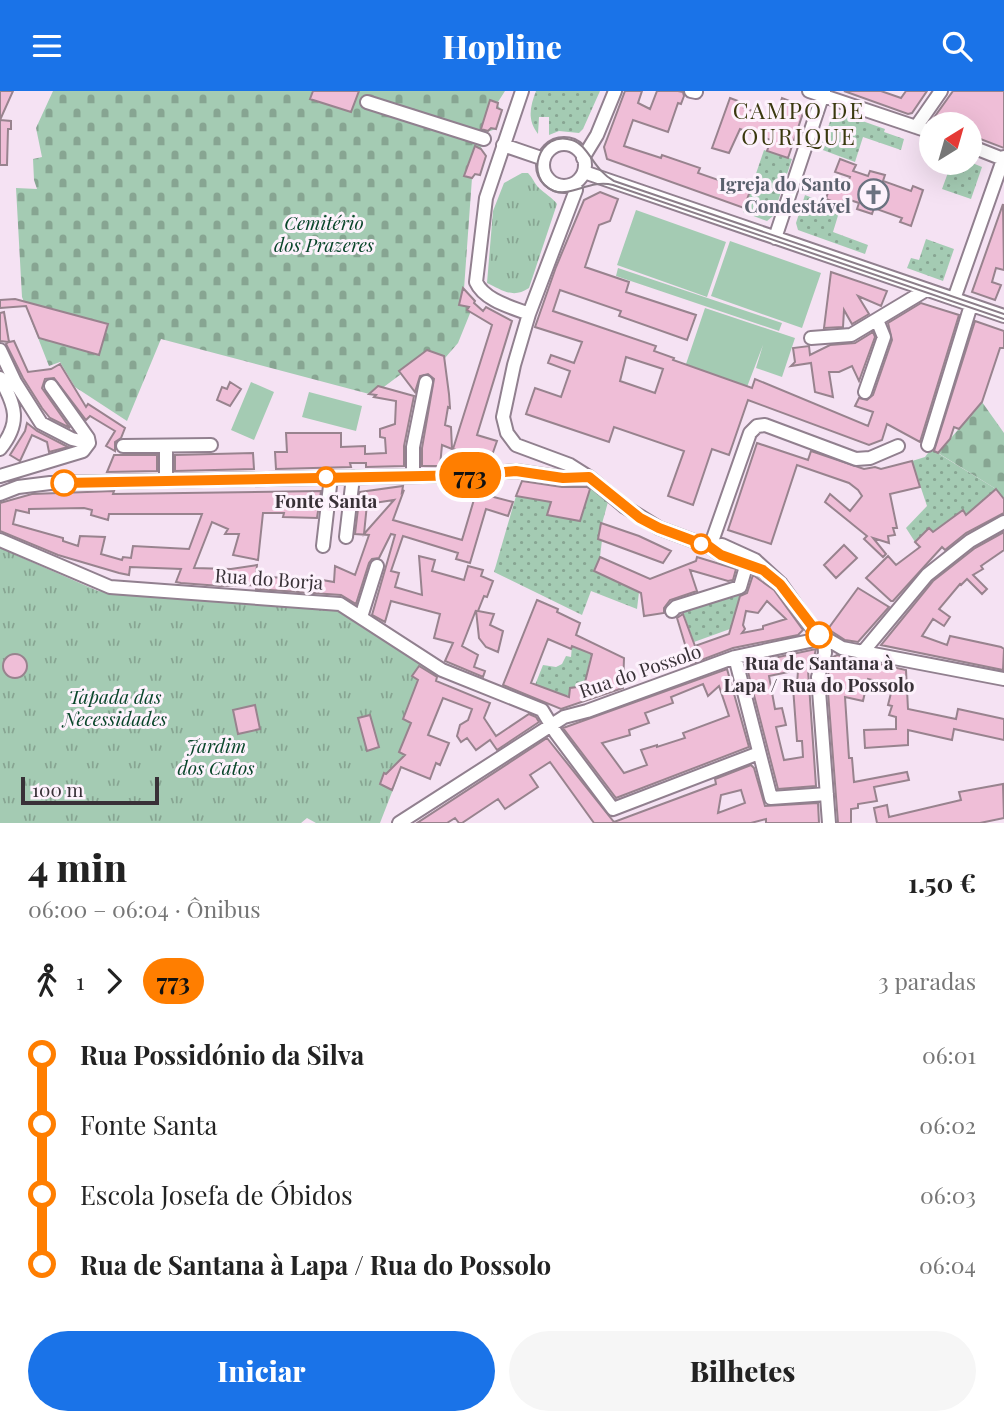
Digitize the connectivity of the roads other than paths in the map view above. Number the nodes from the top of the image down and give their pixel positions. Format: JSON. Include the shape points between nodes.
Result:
{"nodes":[{"id":1,"x":522,"y":91,"type":"edge"},
{"id":2,"x":615,"y":91,"type":"edge"},
{"id":3,"x":942,"y":91,"type":"edge"},
{"id":4,"x":819,"y":92,"type":"edge"},
{"id":5,"x":367,"y":102,"type":"dead end"},
{"id":6,"x":916,"y":127,"type":"junction"},
{"id":7,"x":919,"y":128,"type":"edge"},
{"id":8,"x":484,"y":139,"type":"dead end"},
{"id":9,"x":503,"y":145,"type":"junction"},
{"id":10,"x":982,"y":150,"type":"edge"},
{"id":11,"x":1003,"y":158,"type":"edge"},
{"id":12,"x":544,"y":159,"type":"junction"},
{"id":13,"x":583,"y":165,"type":"junction"},
{"id":14,"x":575,"y":183,"type":"junction"},
{"id":15,"x":775,"y":238,"type":"junction"},
{"id":16,"x":926,"y":289,"type":"junction"},
{"id":17,"x":954,"y":299,"type":"junction"},
{"id":18,"x":971,"y":305,"type":"junction"},
{"id":19,"x":528,"y":314,"type":"junction"},
{"id":20,"x":1004,"y":316,"type":"edge"},
{"id":21,"x":877,"y":320,"type":"junction"},
{"id":22,"x":811,"y":338,"type":"dead end"},
{"id":23,"x":0,"y":350,"type":"edge"},
{"id":24,"x":0,"y":378,"type":"edge"},
{"id":25,"x":426,"y":382,"type":"dead end"},
{"id":26,"x":51,"y":386,"type":"dead end"},
{"id":27,"x":866,"y":392,"type":"dead end"},
{"id":28,"x":89,"y":443,"type":"junction"},
{"id":29,"x":211,"y":445,"type":"dead end"},
{"id":30,"x":929,"y":445,"type":"dead end"},
{"id":31,"x":123,"y":446,"type":"dead end"},
{"id":32,"x":166,"y":446,"type":"junction"},
{"id":33,"x":898,"y":446,"type":"dead end"},
{"id":34,"x":0,"y":449,"type":"edge"},
{"id":35,"x":0,"y":476,"type":"edge"},
{"id":36,"x":413,"y":476,"type":"junction"},
{"id":37,"x":331,"y":477,"type":"junction"},
{"id":38,"x":353,"y":477,"type":"junction"},
{"id":39,"x":589,"y":477,"type":"junction"},
{"id":40,"x":166,"y":481,"type":"junction"},
{"id":41,"x":0,"y":494,"type":"edge"},
{"id":42,"x":1004,"y":522,"type":"edge"},
{"id":43,"x":346,"y":537,"type":"dead end"},
{"id":44,"x":0,"y":540,"type":"edge"},
{"id":45,"x":323,"y":546,"type":"dead end"},
{"id":46,"x":710,"y":547,"type":"junction"},
{"id":47,"x":747,"y":563,"type":"junction"},
{"id":48,"x":377,"y":566,"type":"dead end"},
{"id":49,"x":768,"y":574,"type":"junction"},
{"id":50,"x":672,"y":611,"type":"dead end"},
{"id":51,"x":361,"y":617,"type":"junction"},
{"id":52,"x":824,"y":638,"type":"junction"},
{"id":53,"x":862,"y":653,"type":"junction"},
{"id":54,"x":735,"y":657,"type":"junction"},
{"id":55,"x":1004,"y":679,"type":"edge"},
{"id":56,"x":551,"y":725,"type":"junction"},
{"id":57,"x":759,"y":753,"type":"junction"},
{"id":58,"x":827,"y":794,"type":"junction"},
{"id":59,"x":399,"y":823,"type":"edge"},
{"id":60,"x":828,"y":823,"type":"edge"}],
"edges":[{"from":1,"to":9,"type":"street"},
{"from":2,"to":13,"type":"street"},
{"from":3,"to":6,"type":"street"},
{"from":4,"to":6,"type":"street"},
{"from":4,"to":15,"type":"street"},
{"from":5,"to":8,"type":"street"},
{"from":6,"to":7,"type":"street"},
{"from":9,"to":12,"type":"street"},
{"from":9,"to":19,"type":"street","via":[[486,198],[476,282],[487,295]]},
{"from":10,"to":11,"type":"street"},
{"from":11,"to":17,"type":"street"},
{"from":12,"to":13,"type":"street","via":[[552,148],[566,145],[575,148]]},
{"from":12,"to":14,"type":"street","via":[[544,173],[553,183]]},
{"from":13,"to":14,"type":"street"},
{"from":13,"to":15,"type":"street"},
{"from":14,"to":19,"type":"street"},
{"from":15,"to":16,"type":"street"},
{"from":16,"to":17,"type":"street"},
{"from":16,"to":21,"type":"street"},
{"from":17,"to":18,"type":"street"},
{"from":18,"to":20,"type":"street"},
{"from":18,"to":30,"type":"street"},
{"from":19,"to":39,"type":"street","via":[[504,407],[505,428],[516,445]]},
{"from":21,"to":22,"type":"street","via":[[851,335]]},
{"from":21,"to":27,"type":"street","via":[[884,337]]},
{"from":23,"to":28,"type":"street","via":[[41,423]]},
{"from":24,"to":34,"type":"street","via":[[11,396],[15,417]]},
{"from":25,"to":36,"type":"street","via":[[413,447]]},
{"from":26,"to":28,"type":"street"},
{"from":28,"to":35,"type":"street","via":[[83,451]]},
{"from":29,"to":32,"type":"street"},
{"from":31,"to":32,"type":"street"},
{"from":32,"to":40,"type":"street"},
{"from":33,"to":46,"type":"street","via":[[856,459],[757,426],[750,433]]},
{"from":36,"to":38,"type":"street"},
{"from":36,"to":39,"type":"street","via":[[516,471]]},
{"from":37,"to":38,"type":"street"},
{"from":37,"to":40,"type":"street"},
{"from":37,"to":45,"type":"street"},
{"from":38,"to":43,"type":"street"},
{"from":39,"to":46,"type":"street","via":[[640,518]]},
{"from":40,"to":41,"type":"street","via":[[50,483]]},
{"from":42,"to":53,"type":"street","via":[[970,541],[927,575]]},
{"from":44,"to":51,"type":"street","name":"Rua do Borja","via":[[110,587],[340,604]]},
{"from":46,"to":47,"type":"street"},
{"from":46,"to":49,"type":"street","via":[[722,545],[743,553]]},
{"from":47,"to":49,"type":"street"},
{"from":47,"to":50,"type":"street","via":[[740,587]]},
{"from":48,"to":51,"type":"street"},
{"from":49,"to":52,"type":"street"},
{"from":51,"to":56,"type":"street","name":"Rua do Borja","via":[[442,670],[538,707]]},
{"from":52,"to":53,"type":"street"},
{"from":52,"to":54,"type":"street","name":"Rua do Possolo"},
{"from":52,"to":58,"type":"street","via":[[818,677]]},
{"from":53,"to":55,"type":"street"},
{"from":54,"to":56,"type":"street","name":"Rua do Possolo"},
{"from":54,"to":57,"type":"street"},
{"from":56,"to":57,"type":"street","name":"Rua do Borja","via":[[613,809]]},
{"from":56,"to":59,"type":"street","name":"Rua do Possolo"},
{"from":57,"to":58,"type":"street","via":[[771,798]]},
{"from":58,"to":60,"type":"street"}]}
